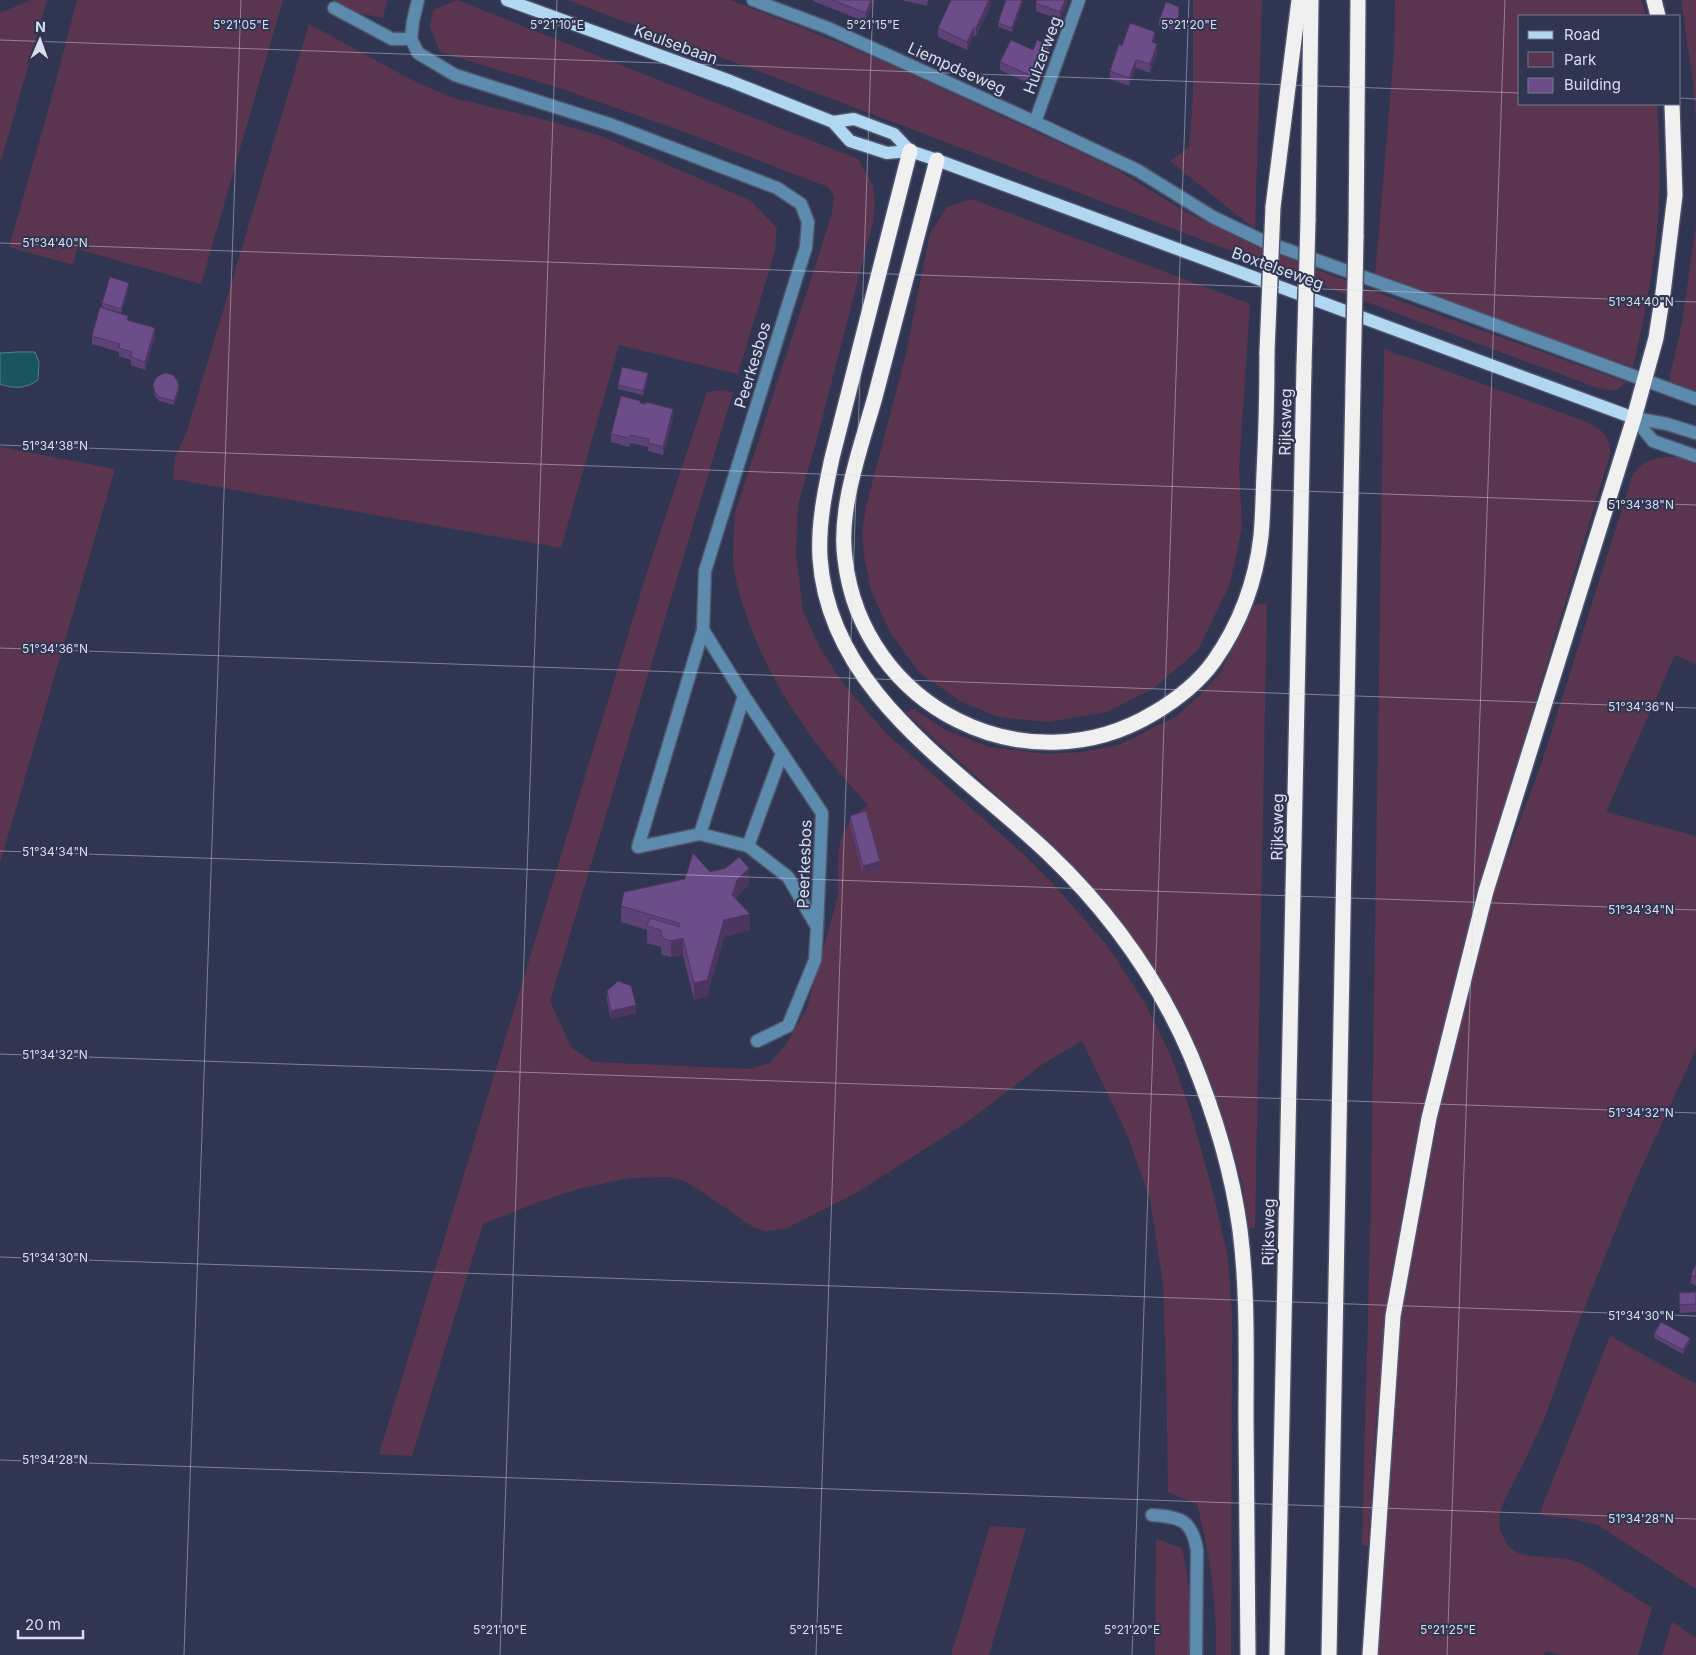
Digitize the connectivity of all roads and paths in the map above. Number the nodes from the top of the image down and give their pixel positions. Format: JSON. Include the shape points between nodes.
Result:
{"nodes":[{"id":1,"x":418,"y":0,"type":"edge"},
{"id":2,"x":507,"y":0,"type":"edge"},
{"id":3,"x":753,"y":0,"type":"edge"},
{"id":4,"x":1079,"y":0,"type":"edge"},
{"id":5,"x":1299,"y":0,"type":"edge"},
{"id":6,"x":1311,"y":0,"type":"edge"},
{"id":7,"x":1358,"y":0,"type":"edge"},
{"id":8,"x":1654,"y":0,"type":"edge"},
{"id":9,"x":334,"y":8,"type":"dead end"},
{"id":10,"x":1658,"y":15,"type":"edge"},
{"id":11,"x":411,"y":39,"type":"junction"},
{"id":12,"x":1672,"y":105,"type":"edge"},
{"id":13,"x":833,"y":122,"type":"junction"},
{"id":14,"x":1036,"y":122,"type":"junction"},
{"id":15,"x":910,"y":151,"type":"junction"},
{"id":16,"x":938,"y":160,"type":"junction"},
{"id":17,"x":1644,"y":381,"type":"junction"},
{"id":18,"x":1696,"y":399,"type":"edge"},
{"id":19,"x":1634,"y":418,"type":"junction"},
{"id":20,"x":1696,"y":433,"type":"edge"},
{"id":21,"x":1696,"y":456,"type":"edge"},
{"id":22,"x":703,"y":630,"type":"junction"},
{"id":23,"x":744,"y":696,"type":"junction"},
{"id":24,"x":782,"y":753,"type":"junction"},
{"id":25,"x":700,"y":834,"type":"junction"},
{"id":26,"x":748,"y":846,"type":"junction"},
{"id":27,"x":817,"y":927,"type":"junction"},
{"id":28,"x":757,"y":1041,"type":"dead end"},
{"id":29,"x":1152,"y":1515,"type":"dead end"},
{"id":30,"x":1196,"y":1655,"type":"edge"},
{"id":31,"x":1248,"y":1655,"type":"edge"},
{"id":32,"x":1277,"y":1655,"type":"edge"},
{"id":33,"x":1329,"y":1655,"type":"edge"},
{"id":34,"x":1370,"y":1655,"type":"edge"}],
"edges":[{"from":1,"to":11,"type":"street"},
{"from":2,"to":13,"type":"main road","name":"Keulsebaan"},
{"from":3,"to":14,"type":"street","name":"Liempdseweg","via":[[828,28]]},
{"from":4,"to":14,"type":"street","name":"Hulzerweg"},
{"from":5,"to":16,"type":"highway","bridge":true,"via":[[1273,207],[1265,444],[1260,537],[1254,571],[1244,605],[1213,663],[1166,706],[1113,733],[1042,742],[1016,739],[968,726],[948,716],[922,699],[885,662],[859,615],[850,587],[844,557],[844,518]]},
{"from":6,"to":32,"type":"highway","name":"Rijksweg","bridge":true},
{"from":7,"to":33,"type":"highway","bridge":true},
{"from":8,"to":10,"type":"highway"},
{"from":9,"to":11,"type":"street","via":[[392,39]]},
{"from":11,"to":22,"type":"street","name":"Peerkesbos","via":[[418,53],[455,75],[612,125],[776,188],[801,204],[808,222],[806,247],[705,571]]},
{"from":12,"to":17,"type":"highway","via":[[1675,195],[1664,293]]},
{"from":13,"to":15,"type":"main road","name":"Boxtelseweg","via":[[854,119],[894,134]]},
{"from":13,"to":15,"type":"main road","name":"Boxtelseweg","via":[[850,141],[887,153]]},
{"from":14,"to":17,"type":"street","name":"Boxtelseweg","via":[[1137,170],[1213,217],[1263,241]]},
{"from":15,"to":16,"type":"main road","name":"Boxtelseweg"},
{"from":15,"to":31,"type":"highway","via":[[824,498],[820,526],[824,586],[841,637],[874,690],[927,747],[1048,853],[1135,953],[1181,1034],[1203,1087],[1226,1156],[1240,1232],[1245,1298]]},
{"from":16,"to":19,"type":"main road","name":"Boxtelseweg"},
{"from":17,"to":18,"type":"street","name":"Boxtelseweg"},
{"from":17,"to":19,"type":"highway"},
{"from":19,"to":20,"type":"street","name":"Boxtelseweg"},
{"from":19,"to":21,"type":"street","via":[[1653,441]]},
{"from":19,"to":34,"type":"highway","via":[[1486,891],[1429,1118],[1393,1316]]},
{"from":22,"to":23,"type":"street","name":"Peerkesbos"},
{"from":22,"to":25,"type":"street","via":[[638,847]]},
{"from":23,"to":24,"type":"street","name":"Peerkesbos"},
{"from":23,"to":25,"type":"street"},
{"from":24,"to":26,"type":"street"},
{"from":24,"to":27,"type":"street","name":"Peerkesbos","via":[[822,813]]},
{"from":25,"to":26,"type":"street"},
{"from":26,"to":27,"type":"street","via":[[788,877]]},
{"from":27,"to":28,"type":"street","name":"Peerkesbos","via":[[815,960],[788,1026]]},
{"from":29,"to":30,"type":"street","via":[[1182,1520],[1195,1537]]}]}
